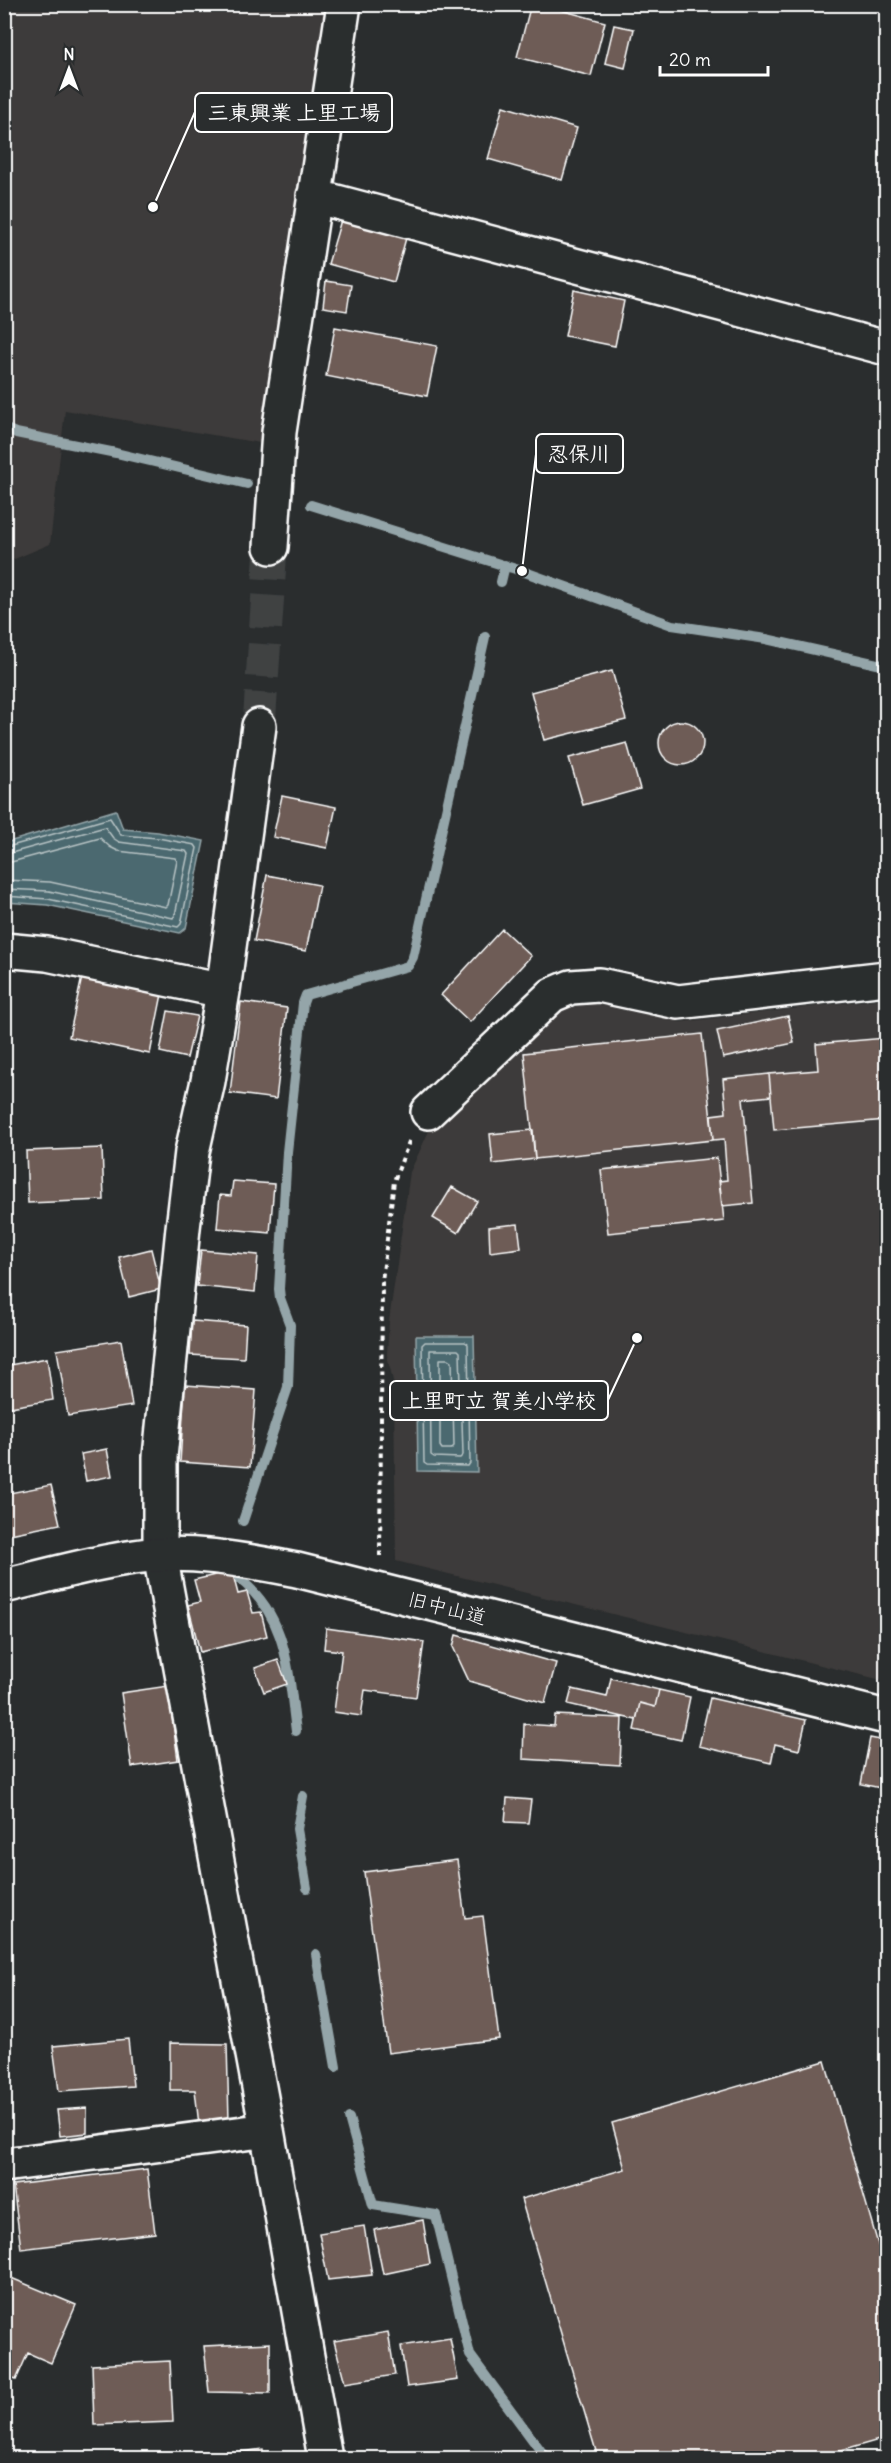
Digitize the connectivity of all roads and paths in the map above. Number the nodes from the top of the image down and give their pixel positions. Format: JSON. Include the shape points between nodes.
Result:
{"nodes":[{"id":1,"x":344,"y":4,"type":"edge"},
{"id":2,"x":314,"y":196,"type":"junction"},
{"id":3,"x":886,"y":348,"type":"edge"},
{"id":4,"x":271,"y":547,"type":"tunnel mouth"},
{"id":5,"x":259,"y":726,"type":"tunnel mouth"},
{"id":6,"x":4,"y":950,"type":"edge"},
{"id":7,"x":886,"y":978,"type":"edge"},
{"id":8,"x":223,"y":991,"type":"junction"},
{"id":9,"x":422,"y":1118,"type":"joint"},
{"id":10,"x":160,"y":1555,"type":"junction"},
{"id":11,"x":4,"y":1586,"type":"edge"},
{"id":12,"x":372,"y":1589,"type":"junction"},
{"id":13,"x":886,"y":1717,"type":"edge"},
{"id":14,"x":267,"y":2130,"type":"junction"},
{"id":15,"x":4,"y":2165,"type":"edge"},
{"id":16,"x":325,"y":2458,"type":"edge"}],
"edges":[{"from":1,"to":2,"type":"street"},
{"from":2,"to":3,"type":"street"},
{"from":2,"to":4,"type":"street","via":[[278,441]]},
{"from":5,"to":8,"type":"street"},
{"from":6,"to":8,"type":"street","via":[[47,954]]},
{"from":7,"to":9,"type":"street","via":[[678,1002],[599,985],[571,987],[552,995]]},
{"from":8,"to":10,"type":"street","via":[[192,1152],[183,1228],[160,1457]]},
{"from":9,"to":12,"type":"path","via":[[406,1145],[394,1181],[382,1281],[381,1549]]},
{"from":10,"to":11,"type":"street","name":"旧中山道","via":[[135,1556]]},
{"from":10,"to":12,"type":"street","name":"旧中山道","via":[[221,1556]]},
{"from":10,"to":14,"type":"street"},
{"from":12,"to":13,"type":"street","name":"旧中山道"},
{"from":14,"to":15,"type":"street"},
{"from":14,"to":16,"type":"street"}]}
